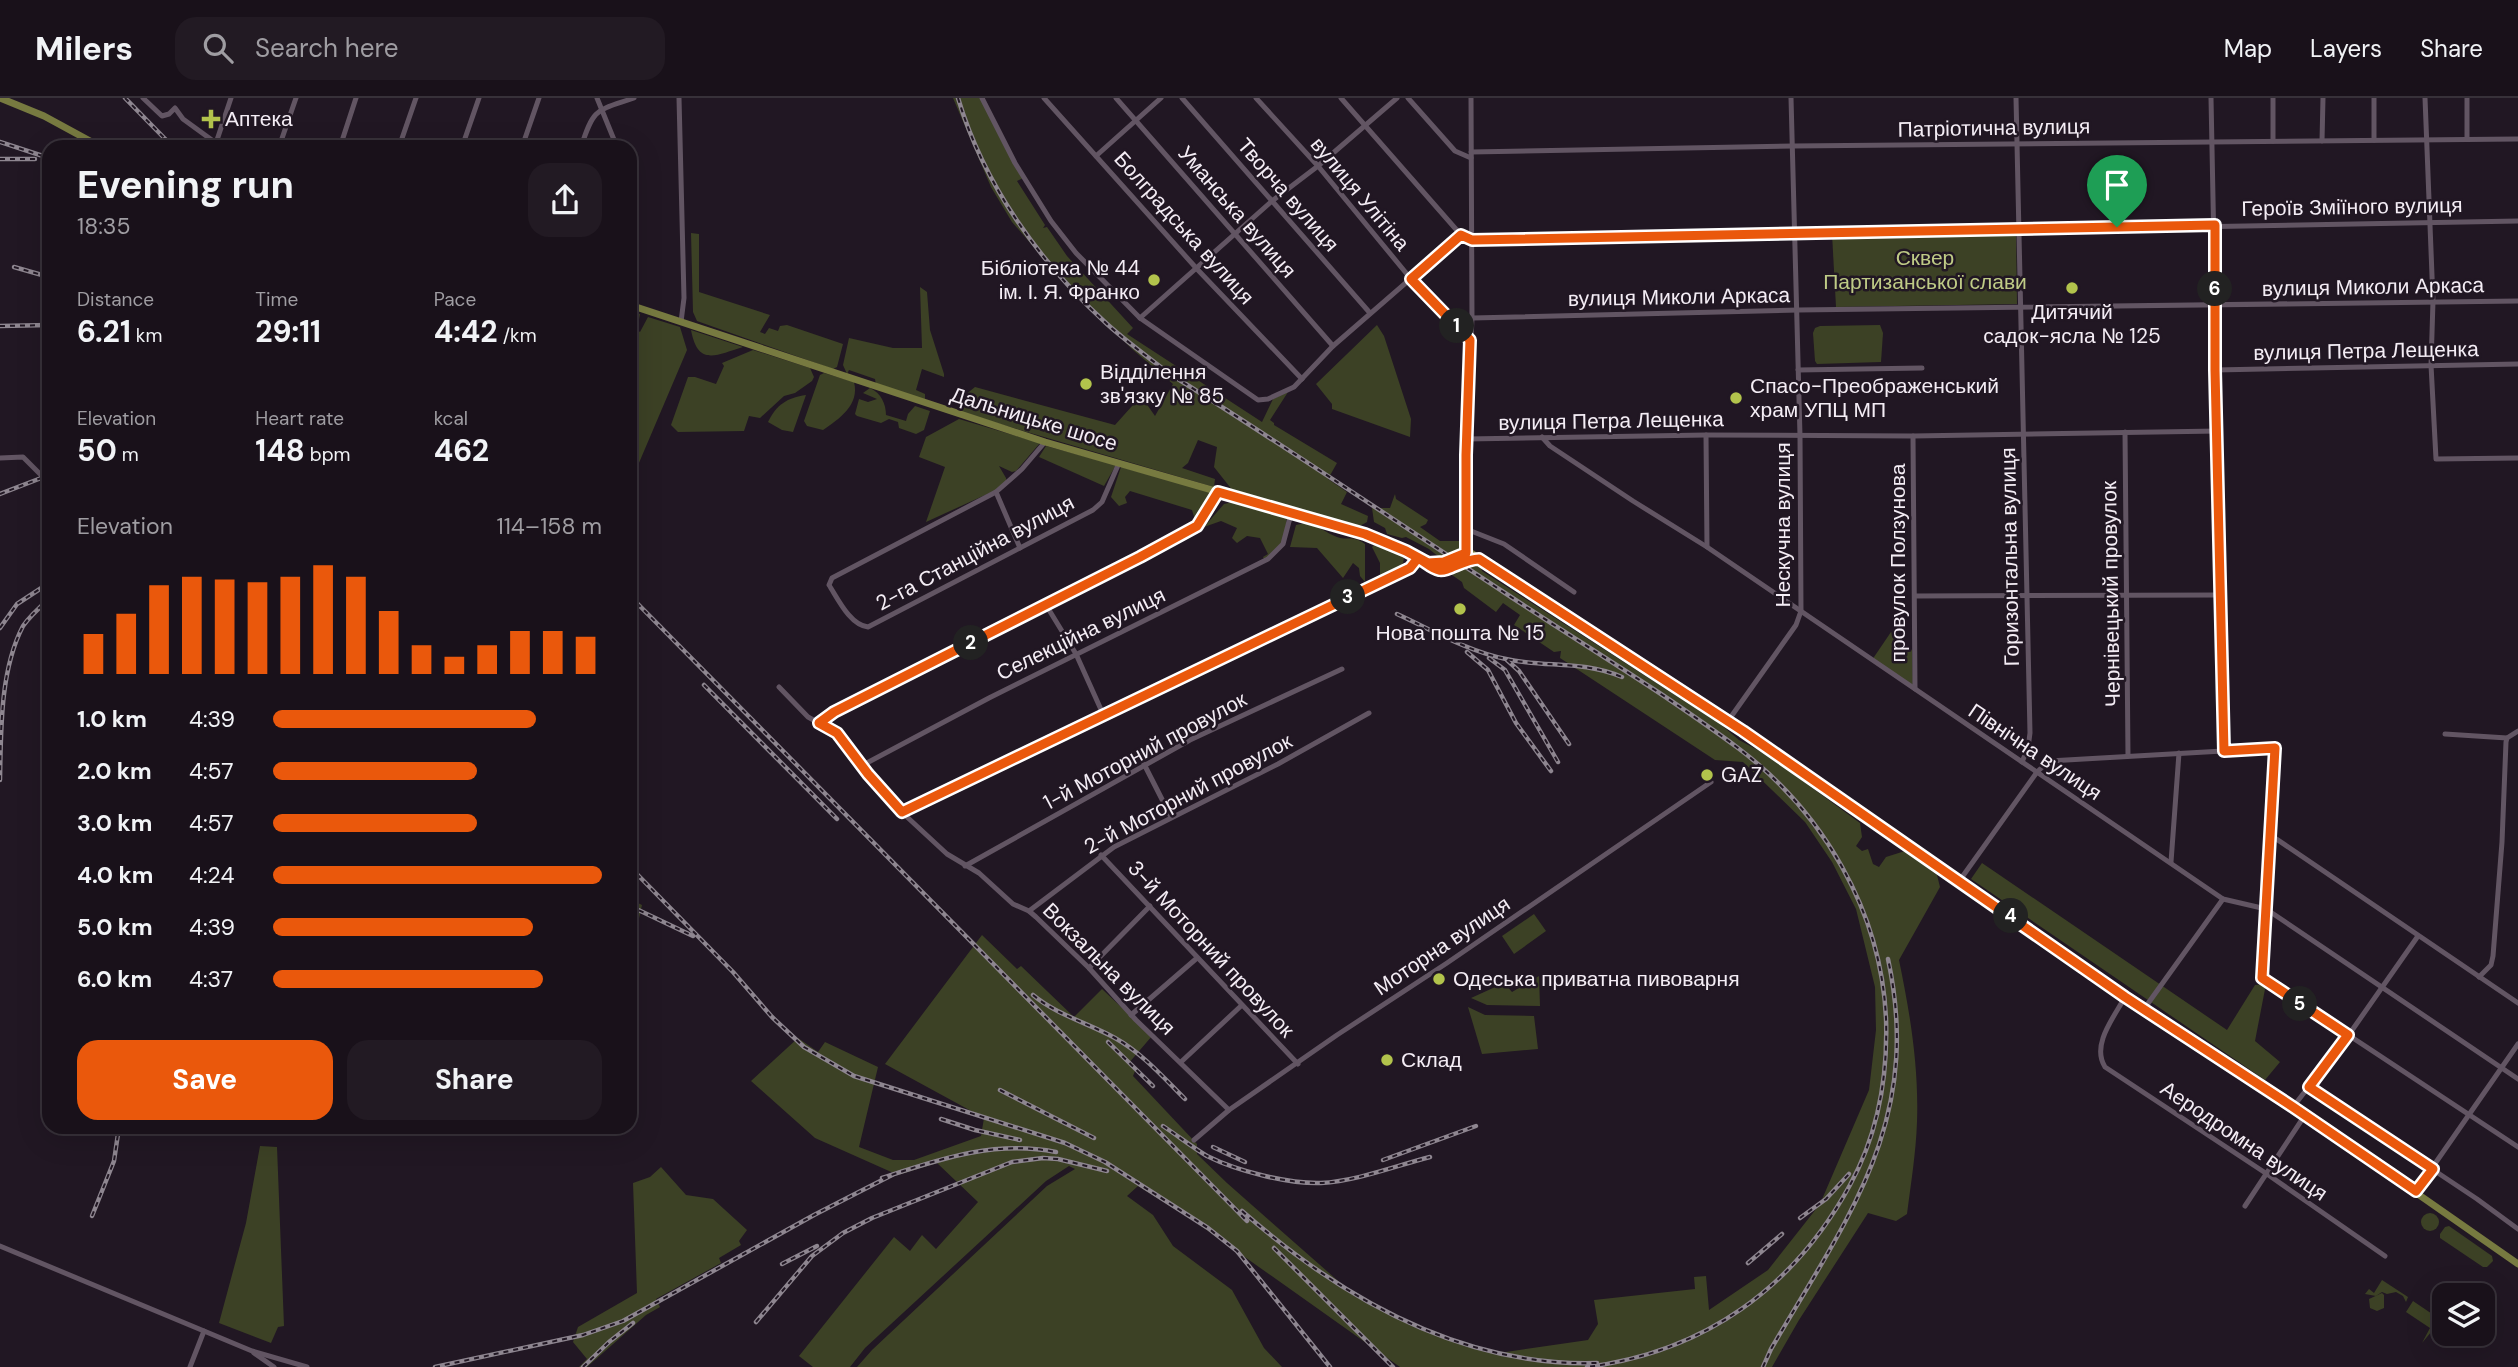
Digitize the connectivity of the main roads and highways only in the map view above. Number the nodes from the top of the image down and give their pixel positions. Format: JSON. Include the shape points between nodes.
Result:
{"nodes":[{"id":1,"x":0,"y":98,"type":"edge"},
{"id":2,"x":88,"y":140,"type":"edge"},
{"id":3,"x":637,"y":307,"type":"edge"},
{"id":4,"x":2518,"y":1264,"type":"edge"}],
"edges":[{"from":1,"to":2,"type":"main road"},
{"from":3,"to":4,"type":"main road","name":"Дальницьке шосе","via":[[1045,442],[1365,534],[1428,563],[1479,559],[1728,721]]}]}
